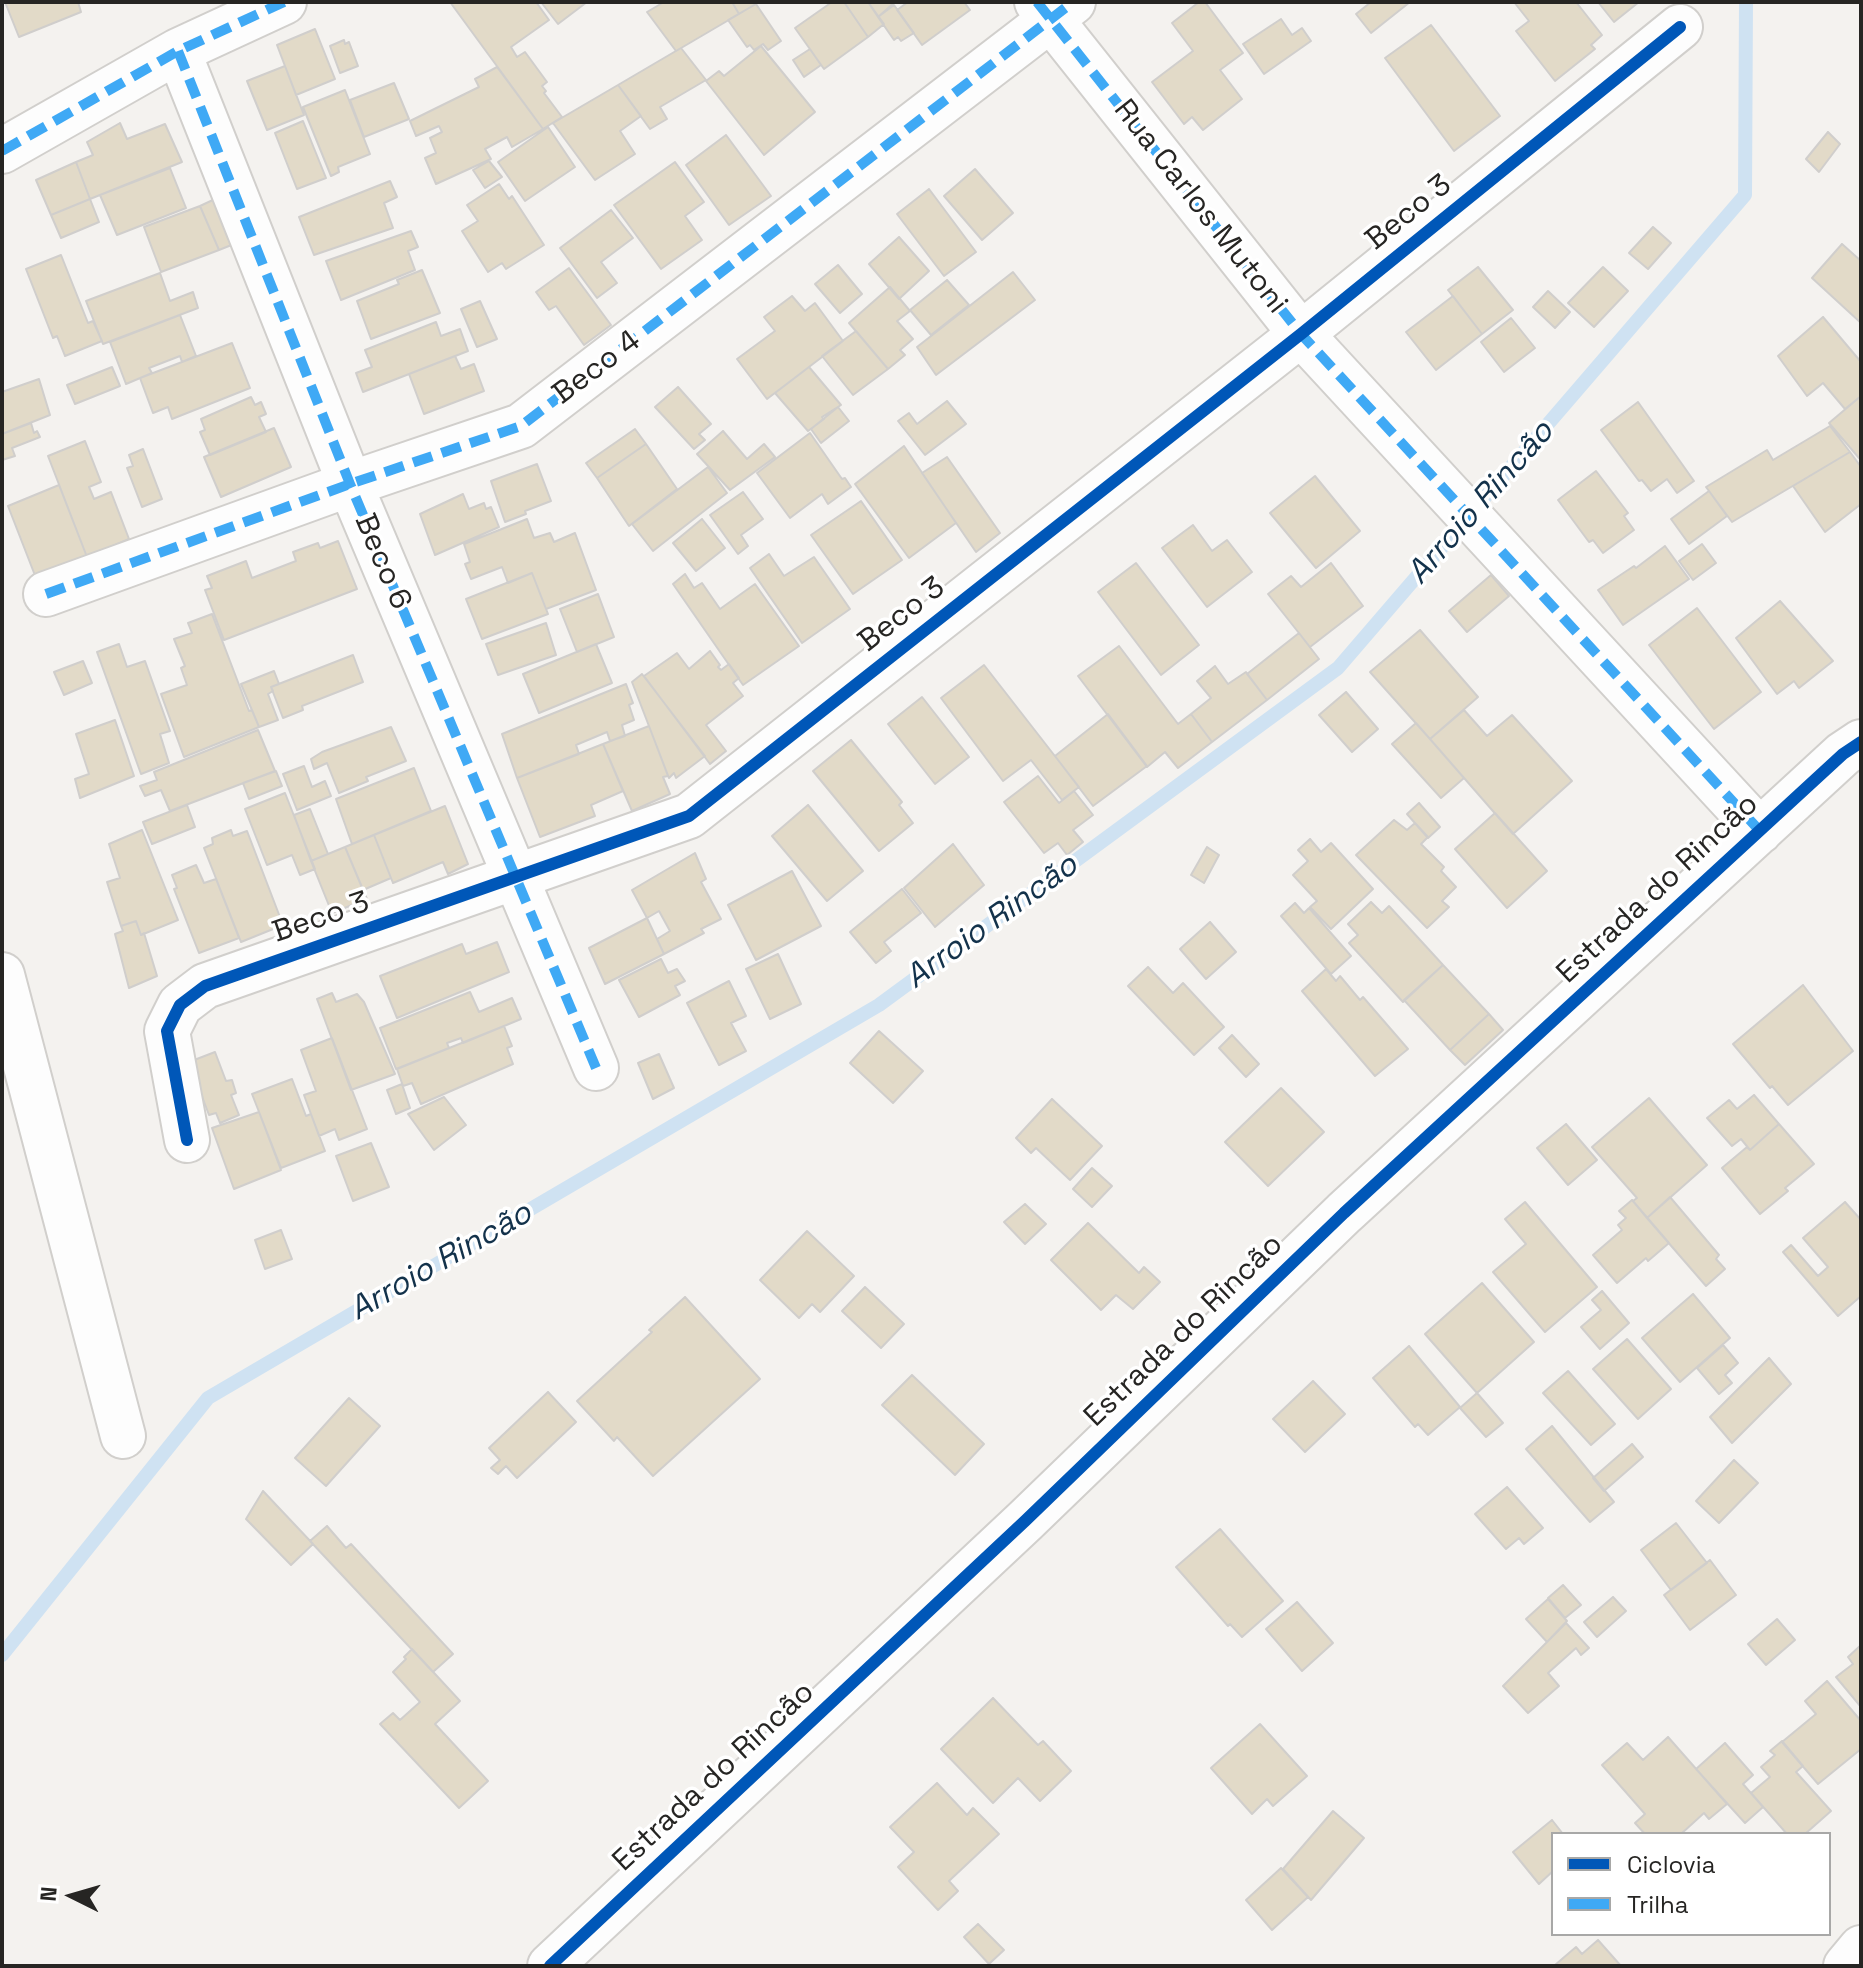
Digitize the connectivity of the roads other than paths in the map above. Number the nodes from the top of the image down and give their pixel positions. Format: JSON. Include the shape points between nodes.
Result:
{"nodes":[{"id":1,"x":284,"y":2,"type":"edge"},
{"id":2,"x":1054,"y":8,"type":"edge"},
{"id":3,"x":1680,"y":27,"type":"dead end"},
{"id":4,"x":178,"y":51,"type":"junction"},
{"id":5,"x":2,"y":151,"type":"edge"},
{"id":6,"x":1301,"y":334,"type":"junction"},
{"id":7,"x":350,"y":484,"type":"junction"},
{"id":8,"x":46,"y":594,"type":"dead end"},
{"id":9,"x":1861,"y":742,"type":"edge"},
{"id":10,"x":1760,"y":831,"type":"junction"},
{"id":11,"x":516,"y":878,"type":"junction"},
{"id":12,"x":2,"y":975,"type":"edge"},
{"id":13,"x":596,"y":1068,"type":"dead end"},
{"id":14,"x":187,"y":1140,"type":"dead end"},
{"id":15,"x":123,"y":1436,"type":"dead end"},
{"id":16,"x":1861,"y":1948,"type":"edge"},
{"id":17,"x":550,"y":1966,"type":"edge"},
{"id":18,"x":1846,"y":1966,"type":"edge"}],
"edges":[{"from":1,"to":4,"type":"street"},
{"from":2,"to":6,"type":"street","name":"Rua Carlos Mutoni"},
{"from":2,"to":7,"type":"street","name":"Beco 4","via":[[521,426]]},
{"from":3,"to":6,"type":"street","name":"Beco 3"},
{"from":4,"to":5,"type":"street"},
{"from":4,"to":7,"type":"street","name":"Beco 6"},
{"from":6,"to":10,"type":"street","name":"Rua Carlos Mutoni"},
{"from":6,"to":11,"type":"street","name":"Beco 3","via":[[689,816]]},
{"from":7,"to":8,"type":"street","name":"Beco 4"},
{"from":7,"to":11,"type":"street","name":"Beco 6"},
{"from":9,"to":10,"type":"street","name":"Estrada do Rincão"},
{"from":10,"to":17,"type":"street","name":"Estrada do Rincão","via":[[1344,1213]]},
{"from":11,"to":13,"type":"street","name":"Beco 6"},
{"from":11,"to":14,"type":"street","name":"Beco 3","via":[[205,986],[180,1005],[167,1031]]},
{"from":12,"to":15,"type":"street"},
{"from":16,"to":18,"type":"street"}]}
